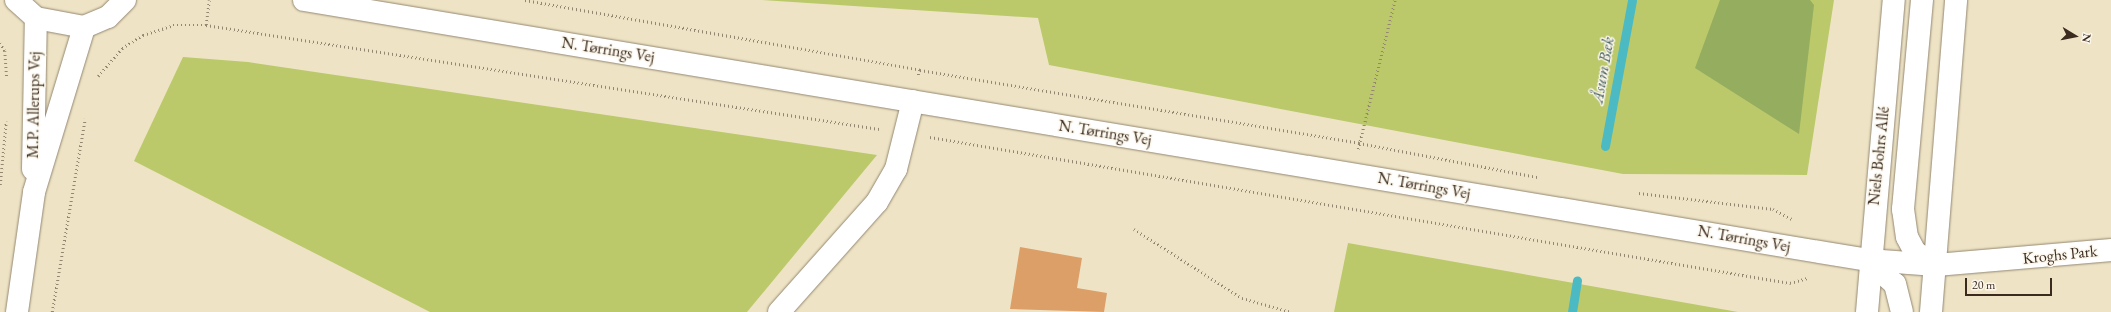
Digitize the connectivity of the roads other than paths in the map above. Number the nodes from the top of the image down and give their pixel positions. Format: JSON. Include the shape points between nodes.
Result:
{"nodes":[{"id":1,"x":16,"y":0,"type":"edge"},
{"id":2,"x":125,"y":0,"type":"edge"},
{"id":3,"x":304,"y":0,"type":"edge"},
{"id":4,"x":1894,"y":0,"type":"edge"},
{"id":5,"x":1922,"y":0,"type":"edge"},
{"id":6,"x":1956,"y":0,"type":"edge"},
{"id":7,"x":36,"y":18,"type":"junction"},
{"id":8,"x":84,"y":26,"type":"junction"},
{"id":9,"x":913,"y":101,"type":"junction"},
{"id":10,"x":34,"y":192,"type":"junction"},
{"id":11,"x":2111,"y":250,"type":"edge"},
{"id":12,"x":1868,"y":260,"type":"junction"},
{"id":13,"x":1936,"y":266,"type":"junction"},
{"id":14,"x":17,"y":312,"type":"edge"},
{"id":15,"x":779,"y":312,"type":"edge"},
{"id":16,"x":1867,"y":312,"type":"edge"},
{"id":17,"x":1902,"y":312,"type":"edge"},
{"id":18,"x":1931,"y":312,"type":"edge"}],
"edges":[{"from":1,"to":7,"type":"street"},
{"from":2,"to":8,"type":"street","via":[[108,17]]},
{"from":3,"to":9,"type":"street","name":"N. Tørrings Vej"},
{"from":4,"to":12,"type":"street","name":"Niels Bohrs Allé"},
{"from":5,"to":13,"type":"street","via":[[1903,209],[1907,237],[1915,252]]},
{"from":6,"to":13,"type":"street"},
{"from":7,"to":8,"type":"street"},
{"from":7,"to":10,"type":"street","name":"M.P. Allerups Vej"},
{"from":8,"to":10,"type":"street","name":"M.P. Allerups Vej"},
{"from":9,"to":12,"type":"street","name":"N. Tørrings Vej"},
{"from":9,"to":15,"type":"street","via":[[896,169],[877,202]]},
{"from":10,"to":14,"type":"street","name":"M.P. Allerups Vej"},
{"from":11,"to":13,"type":"street","name":"Kroghs Park"},
{"from":12,"to":13,"type":"street","name":"N. Tørrings Vej"},
{"from":12,"to":16,"type":"street","name":"Niels Bohrs Allé"},
{"from":12,"to":17,"type":"street","via":[[1895,284]]},
{"from":13,"to":18,"type":"street"}]}
